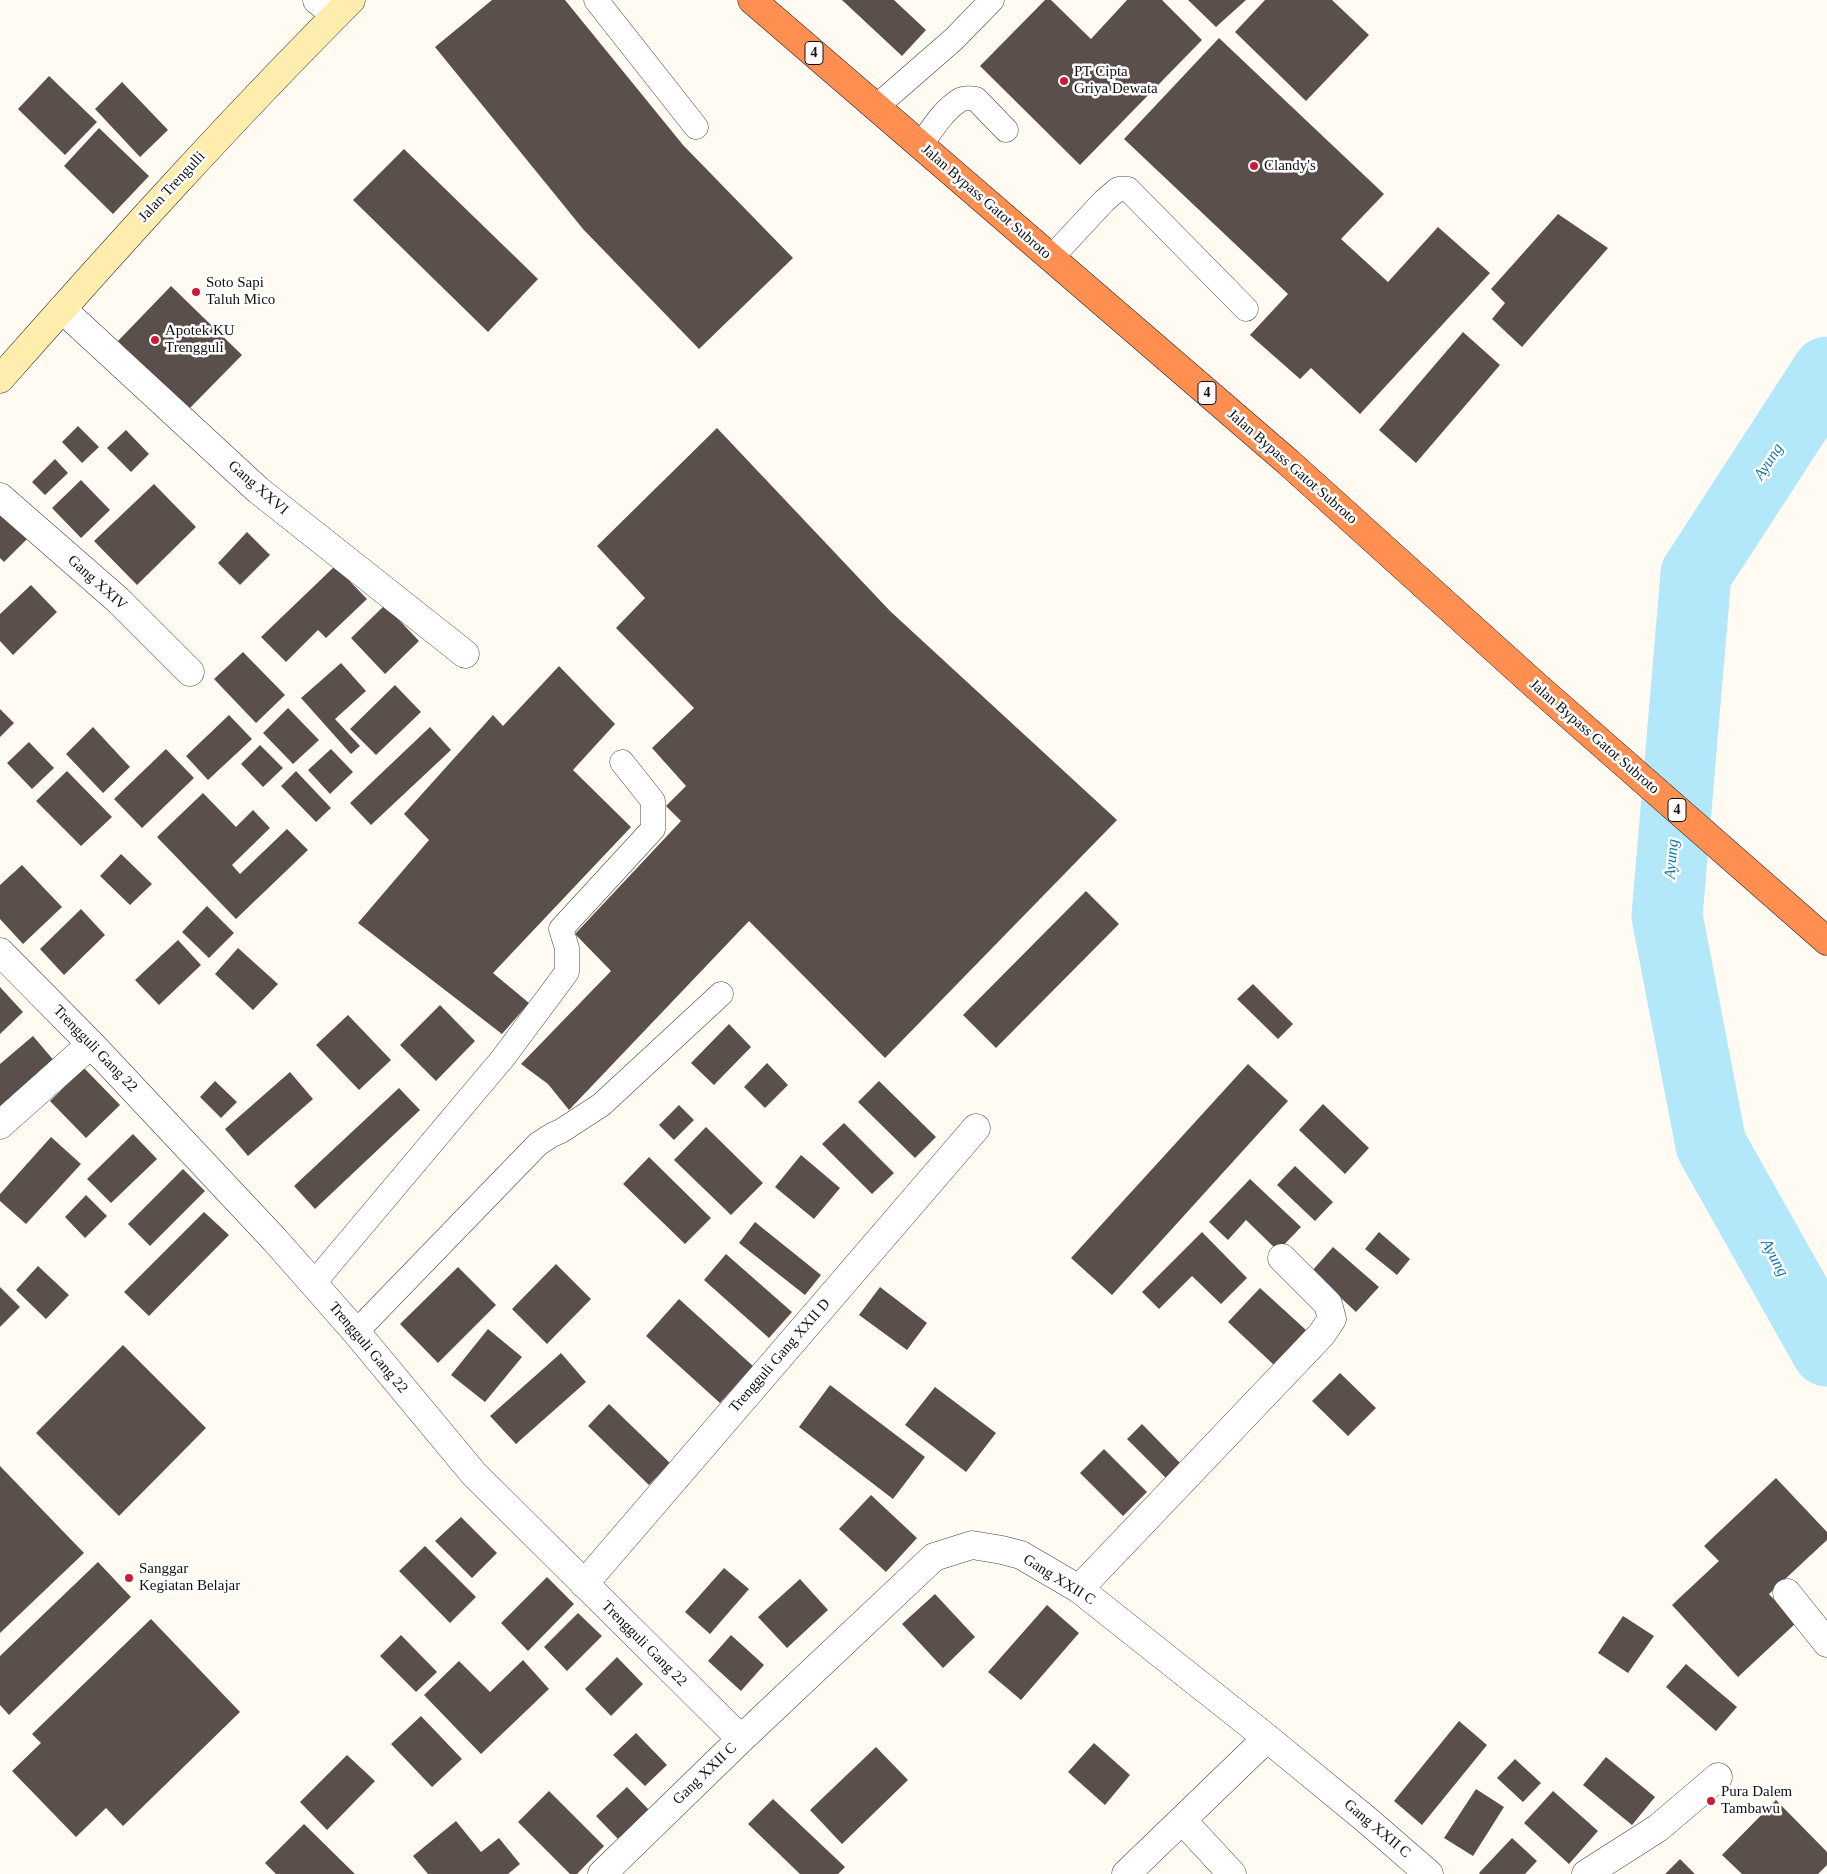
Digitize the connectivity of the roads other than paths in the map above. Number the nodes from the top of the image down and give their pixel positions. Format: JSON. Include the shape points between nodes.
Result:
{"nodes":[{"id":1,"x":596,"y":0,"type":"edge"},
{"id":2,"x":752,"y":0,"type":"edge"},
{"id":3,"x":992,"y":0,"type":"edge"},
{"id":4,"x":335,"y":5,"type":"edge"},
{"id":5,"x":876,"y":107,"type":"junction"},
{"id":6,"x":696,"y":127,"type":"dead end"},
{"id":7,"x":1006,"y":130,"type":"dead end"},
{"id":8,"x":920,"y":146,"type":"junction"},
{"id":9,"x":1051,"y":258,"type":"junction"},
{"id":10,"x":62,"y":309,"type":"junction"},
{"id":11,"x":1246,"y":309,"type":"dead end"},
{"id":12,"x":0,"y":379,"type":"edge"},
{"id":13,"x":0,"y":497,"type":"edge"},
{"id":14,"x":465,"y":654,"type":"dead end"},
{"id":15,"x":190,"y":672,"type":"dead end"},
{"id":16,"x":622,"y":762,"type":"dead end"},
{"id":17,"x":1824,"y":938,"type":"edge"},
{"id":18,"x":0,"y":952,"type":"edge"},
{"id":19,"x":721,"y":994,"type":"dead end"},
{"id":20,"x":91,"y":1044,"type":"junction"},
{"id":21,"x":0,"y":1125,"type":"edge"},
{"id":22,"x":976,"y":1128,"type":"dead end"},
{"id":23,"x":1282,"y":1258,"type":"dead end"},
{"id":24,"x":313,"y":1284,"type":"junction"},
{"id":25,"x":356,"y":1332,"type":"junction"},
{"id":26,"x":584,"y":1584,"type":"junction"},
{"id":27,"x":1079,"y":1589,"type":"junction"},
{"id":28,"x":1787,"y":1593,"type":"dead end"},
{"id":29,"x":1827,"y":1643,"type":"edge"},
{"id":30,"x":1267,"y":1738,"type":"junction"},
{"id":31,"x":741,"y":1739,"type":"junction"},
{"id":32,"x":1718,"y":1778,"type":"dead end"},
{"id":33,"x":1182,"y":1820,"type":"junction"},
{"id":34,"x":602,"y":1874,"type":"edge"},
{"id":35,"x":1126,"y":1874,"type":"edge"},
{"id":36,"x":1232,"y":1874,"type":"edge"},
{"id":37,"x":1429,"y":1874,"type":"edge"},
{"id":38,"x":1586,"y":1874,"type":"edge"}],
"edges":[{"from":1,"to":6,"type":"lane"},
{"from":2,"to":5,"type":"highway","name":"Jalan Bypass Gatot Subroto","number":"4"},
{"from":3,"to":5,"type":"lane","via":[[954,39]]},
{"from":4,"to":10,"type":"main road","name":"Jalan Trengulli"},
{"from":5,"to":8,"type":"highway","name":"Jalan Bypass Gatot Subroto","number":"4"},
{"from":7,"to":8,"type":"lane","via":[[976,98],[961,99],[946,112]]},
{"from":8,"to":9,"type":"highway","name":"Jalan Bypass Gatot Subroto","number":"4"},
{"from":9,"to":11,"type":"lane","via":[[1104,200],[1118,189],[1128,189]]},
{"from":9,"to":17,"type":"highway","name":"Jalan Bypass Gatot Subroto","number":"4","via":[[1288,462],[1534,684]]},
{"from":10,"to":12,"type":"main road","name":"Jalan Trengulli"},
{"from":10,"to":14,"type":"street","name":"Gang XXVI","via":[[258,490]]},
{"from":13,"to":15,"type":"street","name":"Gang XXIV","via":[[118,600]]},
{"from":16,"to":24,"type":"lane","via":[[653,800],[652,829],[561,928],[567,948],[567,972],[550,996],[503,1058]]},
{"from":18,"to":20,"type":"street","name":"Trengguli Gang 22"},
{"from":19,"to":25,"type":"lane","via":[[601,1106],[538,1144]]},
{"from":20,"to":21,"type":"street"},
{"from":20,"to":24,"type":"street","name":"Trengguli Gang 22"},
{"from":22,"to":26,"type":"street","name":"Trengguli Gang XXII D"},
{"from":23,"to":27,"type":"street","via":[[1328,1304],[1332,1319],[1322,1336]]},
{"from":24,"to":25,"type":"street","name":"Trengguli Gang 22"},
{"from":25,"to":26,"type":"street","name":"Trengguli Gang 22","via":[[474,1474]]},
{"from":26,"to":31,"type":"street","name":"Trengguli Gang 22"},
{"from":27,"to":30,"type":"street","name":"Gang XXII C"},
{"from":27,"to":31,"type":"street","name":"Gang XXII C","via":[[1021,1555],[1002,1550],[972,1545],[934,1557]]},
{"from":28,"to":29,"type":"street"},
{"from":30,"to":33,"type":"street"},
{"from":30,"to":37,"type":"street","name":"Gang XXII C"},
{"from":31,"to":34,"type":"street","name":"Gang XXII C"},
{"from":32,"to":38,"type":"street","via":[[1658,1828]]},
{"from":33,"to":35,"type":"street"},
{"from":33,"to":36,"type":"street"}]}
